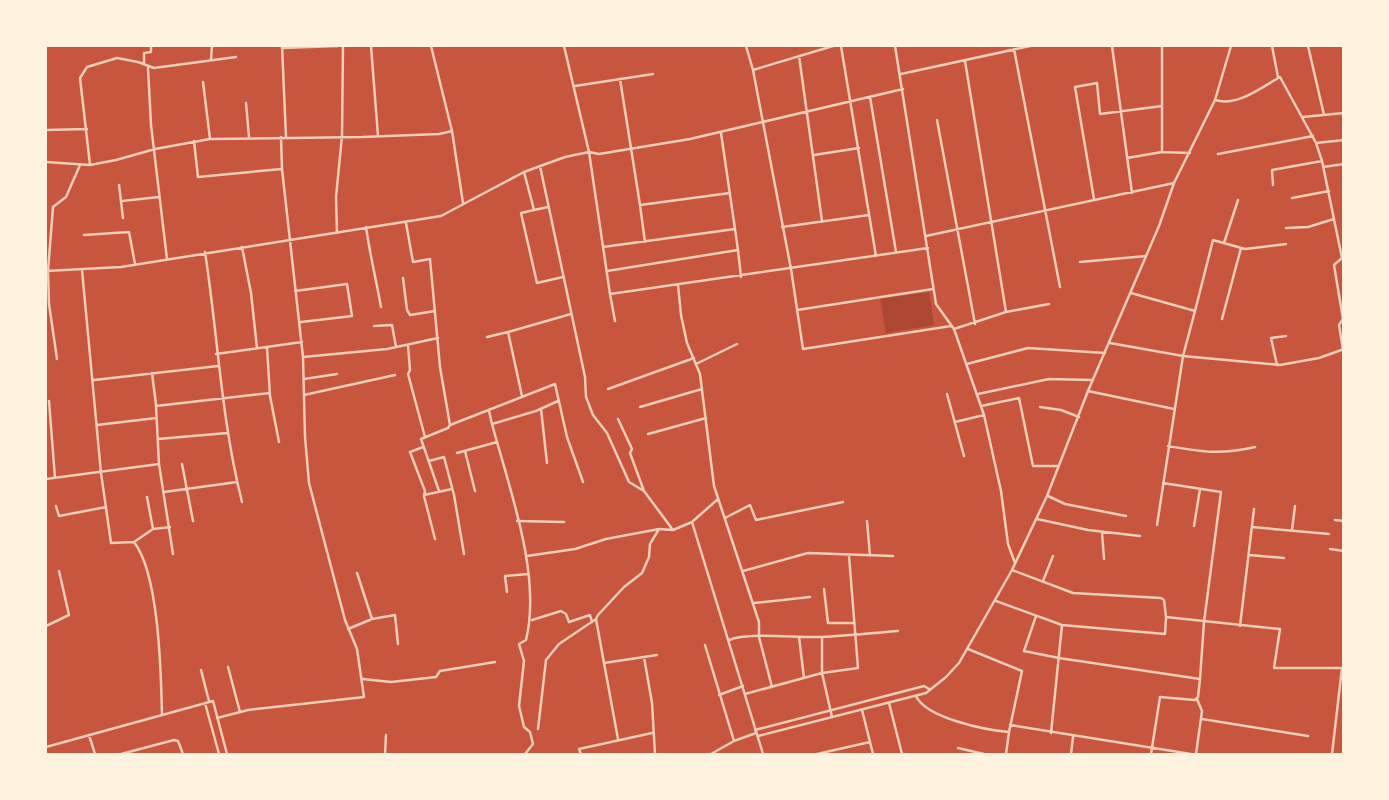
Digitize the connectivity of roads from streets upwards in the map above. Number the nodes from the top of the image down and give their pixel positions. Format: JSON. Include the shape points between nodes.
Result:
{"nodes":[{"id":1,"x":151,"y":46,"type":"edge"},
{"id":2,"x":212,"y":46,"type":"edge"},
{"id":3,"x":340,"y":46,"type":"edge"},
{"id":4,"x":371,"y":46,"type":"edge"},
{"id":5,"x":431,"y":46,"type":"edge"},
{"id":6,"x":564,"y":46,"type":"edge"},
{"id":7,"x":747,"y":46,"type":"edge"},
{"id":8,"x":833,"y":46,"type":"edge"},
{"id":9,"x":841,"y":46,"type":"edge"},
{"id":10,"x":895,"y":46,"type":"edge"},
{"id":11,"x":1030,"y":46,"type":"edge"},
{"id":12,"x":1112,"y":46,"type":"edge"},
{"id":13,"x":1162,"y":46,"type":"edge"},
{"id":14,"x":1231,"y":46,"type":"edge"},
{"id":15,"x":1272,"y":46,"type":"edge"},
{"id":16,"x":1308,"y":46,"type":"edge"},
{"id":17,"x":282,"y":47,"type":"edge"},
{"id":18,"x":1014,"y":49,"type":"junction"},
{"id":19,"x":799,"y":56,"type":"junction"},
{"id":20,"x":236,"y":57,"type":"dead end"},
{"id":21,"x":211,"y":61,"type":"junction"},
{"id":22,"x":965,"y":61,"type":"junction"},
{"id":23,"x":144,"y":64,"type":"junction"},
{"id":24,"x":148,"y":67,"type":"junction"},
{"id":25,"x":753,"y":70,"type":"junction"},
{"id":26,"x":653,"y":74,"type":"dead end"},
{"id":27,"x":901,"y":74,"type":"junction"},
{"id":28,"x":1278,"y":78,"type":"junction"},
{"id":29,"x":620,"y":79,"type":"junction"},
{"id":30,"x":203,"y":82,"type":"dead end"},
{"id":31,"x":575,"y":86,"type":"junction"},
{"id":32,"x":903,"y":89,"type":"junction"},
{"id":33,"x":870,"y":97,"type":"junction"},
{"id":34,"x":1215,"y":100,"type":"junction"},
{"id":35,"x":851,"y":101,"type":"junction"},
{"id":36,"x":246,"y":103,"type":"dead end"},
{"id":37,"x":1162,"y":106,"type":"junction"},
{"id":38,"x":1122,"y":111,"type":"junction"},
{"id":39,"x":806,"y":113,"type":"junction"},
{"id":40,"x":1343,"y":113,"type":"edge"},
{"id":41,"x":1324,"y":115,"type":"junction"},
{"id":42,"x":1303,"y":117,"type":"junction"},
{"id":43,"x":937,"y":120,"type":"dead end"},
{"id":44,"x":763,"y":123,"type":"junction"},
{"id":45,"x":87,"y":129,"type":"junction"},
{"id":46,"x":46,"y":130,"type":"edge"},
{"id":47,"x":452,"y":131,"type":"junction"},
{"id":48,"x":721,"y":133,"type":"junction"},
{"id":49,"x":342,"y":136,"type":"junction"},
{"id":50,"x":378,"y":136,"type":"junction"},
{"id":51,"x":1313,"y":136,"type":"junction"},
{"id":52,"x":283,"y":137,"type":"junction"},
{"id":53,"x":250,"y":138,"type":"junction"},
{"id":54,"x":210,"y":139,"type":"junction"},
{"id":55,"x":194,"y":141,"type":"junction"},
{"id":56,"x":1343,"y":141,"type":"edge"},
{"id":57,"x":1316,"y":143,"type":"junction"},
{"id":58,"x":859,"y":148,"type":"junction"},
{"id":59,"x":155,"y":149,"type":"junction"},
{"id":60,"x":632,"y":149,"type":"junction"},
{"id":61,"x":589,"y":152,"type":"junction"},
{"id":62,"x":1161,"y":152,"type":"junction"},
{"id":63,"x":1190,"y":153,"type":"junction"},
{"id":64,"x":1218,"y":154,"type":"dead end"},
{"id":65,"x":813,"y":155,"type":"junction"},
{"id":66,"x":1127,"y":159,"type":"junction"},
{"id":67,"x":1322,"y":161,"type":"junction"},
{"id":68,"x":46,"y":162,"type":"edge"},
{"id":69,"x":1343,"y":164,"type":"edge"},
{"id":70,"x":80,"y":165,"type":"junction"},
{"id":71,"x":90,"y":165,"type":"junction"},
{"id":72,"x":540,"y":166,"type":"junction"},
{"id":73,"x":1323,"y":167,"type":"junction"},
{"id":74,"x":282,"y":169,"type":"junction"},
{"id":75,"x":524,"y":172,"type":"junction"},
{"id":76,"x":1174,"y":183,"type":"junction"},
{"id":77,"x":120,"y":184,"type":"dead end"},
{"id":78,"x":1273,"y":185,"type":"dead end"},
{"id":79,"x":1329,"y":191,"type":"junction"},
{"id":80,"x":730,"y":193,"type":"junction"},
{"id":81,"x":1132,"y":193,"type":"junction"},
{"id":82,"x":159,"y":197,"type":"junction"},
{"id":83,"x":1292,"y":198,"type":"dead end"},
{"id":84,"x":1094,"y":199,"type":"junction"},
{"id":85,"x":1238,"y":200,"type":"dead end"},
{"id":86,"x":122,"y":201,"type":"junction"},
{"id":87,"x":463,"y":204,"type":"junction"},
{"id":88,"x":640,"y":205,"type":"junction"},
{"id":89,"x":548,"y":207,"type":"junction"},
{"id":90,"x":534,"y":210,"type":"junction"},
{"id":91,"x":1046,"y":212,"type":"junction"},
{"id":92,"x":870,"y":215,"type":"junction"},
{"id":93,"x":123,"y":218,"type":"dead end"},
{"id":94,"x":1334,"y":219,"type":"junction"},
{"id":95,"x":822,"y":221,"type":"junction"},
{"id":96,"x":406,"y":223,"type":"junction"},
{"id":97,"x":991,"y":223,"type":"junction"},
{"id":98,"x":366,"y":227,"type":"junction"},
{"id":99,"x":782,"y":227,"type":"junction"},
{"id":100,"x":1286,"y":228,"type":"dead end"},
{"id":101,"x":736,"y":229,"type":"junction"},
{"id":102,"x":956,"y":230,"type":"junction"},
{"id":103,"x":337,"y":233,"type":"junction"},
{"id":104,"x":84,"y":234,"type":"dead end"},
{"id":105,"x":926,"y":236,"type":"junction"},
{"id":106,"x":289,"y":239,"type":"junction"},
{"id":107,"x":645,"y":242,"type":"junction"},
{"id":108,"x":1224,"y":243,"type":"junction"},
{"id":109,"x":1286,"y":244,"type":"dead end"},
{"id":110,"x":242,"y":247,"type":"junction"},
{"id":111,"x":603,"y":247,"type":"junction"},
{"id":112,"x":928,"y":248,"type":"junction"},
{"id":113,"x":1241,"y":248,"type":"junction"},
{"id":114,"x":738,"y":250,"type":"junction"},
{"id":115,"x":205,"y":253,"type":"junction"},
{"id":116,"x":896,"y":253,"type":"junction"},
{"id":117,"x":876,"y":256,"type":"junction"},
{"id":118,"x":1146,"y":256,"type":"junction"},
{"id":119,"x":167,"y":259,"type":"junction"},
{"id":120,"x":1338,"y":261,"type":"junction"},
{"id":121,"x":1343,"y":261,"type":"edge"},
{"id":122,"x":1080,"y":262,"type":"dead end"},
{"id":123,"x":135,"y":264,"type":"junction"},
{"id":124,"x":791,"y":269,"type":"junction"},
{"id":125,"x":82,"y":270,"type":"junction"},
{"id":126,"x":47,"y":271,"type":"edge"},
{"id":127,"x":607,"y":271,"type":"junction"},
{"id":128,"x":563,"y":277,"type":"junction"},
{"id":129,"x":741,"y":277,"type":"junction"},
{"id":130,"x":403,"y":278,"type":"dead end"},
{"id":131,"x":678,"y":285,"type":"junction"},
{"id":132,"x":1060,"y":287,"type":"dead end"},
{"id":133,"x":934,"y":289,"type":"junction"},
{"id":134,"x":295,"y":291,"type":"junction"},
{"id":135,"x":1131,"y":293,"type":"junction"},
{"id":136,"x":610,"y":294,"type":"junction"},
{"id":137,"x":1049,"y":304,"type":"dead end"},
{"id":138,"x":381,"y":307,"type":"dead end"},
{"id":139,"x":797,"y":310,"type":"junction"},
{"id":140,"x":435,"y":311,"type":"junction"},
{"id":141,"x":1195,"y":311,"type":"junction"},
{"id":142,"x":1006,"y":313,"type":"junction"},
{"id":143,"x":571,"y":314,"type":"junction"},
{"id":144,"x":1223,"y":319,"type":"dead end"},
{"id":145,"x":615,"y":320,"type":"dead end"},
{"id":146,"x":300,"y":322,"type":"junction"},
{"id":147,"x":975,"y":324,"type":"junction"},
{"id":148,"x":373,"y":326,"type":"dead end"},
{"id":149,"x":953,"y":328,"type":"junction"},
{"id":150,"x":508,"y":332,"type":"junction"},
{"id":151,"x":1286,"y":336,"type":"dead end"},
{"id":152,"x":487,"y":337,"type":"dead end"},
{"id":153,"x":438,"y":338,"type":"junction"},
{"id":154,"x":302,"y":342,"type":"junction"},
{"id":155,"x":1110,"y":343,"type":"junction"},
{"id":156,"x":737,"y":344,"type":"dead end"},
{"id":157,"x":408,"y":345,"type":"junction"},
{"id":158,"x":267,"y":346,"type":"junction"},
{"id":159,"x":396,"y":347,"type":"junction"},
{"id":160,"x":257,"y":348,"type":"junction"},
{"id":161,"x":1343,"y":349,"type":"edge"},
{"id":162,"x":1105,"y":352,"type":"junction"},
{"id":163,"x":216,"y":354,"type":"junction"},
{"id":164,"x":1183,"y":356,"type":"junction"},
{"id":165,"x":303,"y":357,"type":"junction"},
{"id":166,"x":694,"y":358,"type":"junction"},
{"id":167,"x":57,"y":359,"type":"dead end"},
{"id":168,"x":696,"y":364,"type":"junction"},
{"id":169,"x":966,"y":365,"type":"junction"},
{"id":170,"x":1277,"y":365,"type":"junction"},
{"id":171,"x":218,"y":366,"type":"junction"},
{"id":172,"x":152,"y":373,"type":"junction"},
{"id":173,"x":337,"y":374,"type":"dead end"},
{"id":174,"x":395,"y":375,"type":"dead end"},
{"id":175,"x":304,"y":379,"type":"junction"},
{"id":176,"x":93,"y":380,"type":"junction"},
{"id":177,"x":1093,"y":380,"type":"junction"},
{"id":178,"x":608,"y":389,"type":"dead end"},
{"id":179,"x":702,"y":389,"type":"junction"},
{"id":180,"x":1088,"y":391,"type":"junction"},
{"id":181,"x":270,"y":393,"type":"junction"},
{"id":182,"x":947,"y":394,"type":"dead end"},
{"id":183,"x":978,"y":394,"type":"junction"},
{"id":184,"x":304,"y":395,"type":"junction"},
{"id":185,"x":522,"y":396,"type":"junction"},
{"id":186,"x":222,"y":399,"type":"junction"},
{"id":187,"x":49,"y":401,"type":"dead end"},
{"id":188,"x":558,"y":401,"type":"junction"},
{"id":189,"x":156,"y":406,"type":"junction"},
{"id":190,"x":981,"y":406,"type":"junction"},
{"id":191,"x":640,"y":407,"type":"dead end"},
{"id":192,"x":1040,"y":407,"type":"dead end"},
{"id":193,"x":541,"y":409,"type":"junction"},
{"id":194,"x":1174,"y":409,"type":"junction"},
{"id":195,"x":489,"y":411,"type":"junction"},
{"id":196,"x":48,"y":412,"type":"edge"},
{"id":197,"x":985,"y":415,"type":"junction"},
{"id":198,"x":1079,"y":417,"type":"junction"},
{"id":199,"x":156,"y":418,"type":"junction"},
{"id":200,"x":706,"y":418,"type":"junction"},
{"id":201,"x":618,"y":419,"type":"dead end"},
{"id":202,"x":955,"y":422,"type":"junction"},
{"id":203,"x":492,"y":424,"type":"junction"},
{"id":204,"x":97,"y":425,"type":"junction"},
{"id":205,"x":450,"y":425,"type":"junction"},
{"id":206,"x":227,"y":433,"type":"junction"},
{"id":207,"x":648,"y":434,"type":"dead end"},
{"id":208,"x":425,"y":438,"type":"junction"},
{"id":209,"x":158,"y":439,"type":"junction"},
{"id":210,"x":279,"y":442,"type":"dead end"},
{"id":211,"x":496,"y":442,"type":"junction"},
{"id":212,"x":1168,"y":446,"type":"junction"},
{"id":213,"x":423,"y":447,"type":"junction"},
{"id":214,"x":1255,"y":447,"type":"dead end"},
{"id":215,"x":465,"y":451,"type":"junction"},
{"id":216,"x":457,"y":453,"type":"dead end"},
{"id":217,"x":964,"y":456,"type":"dead end"},
{"id":218,"x":429,"y":461,"type":"junction"},
{"id":219,"x":547,"y":463,"type":"dead end"},
{"id":220,"x":159,"y":464,"type":"junction"},
{"id":221,"x":182,"y":464,"type":"dead end"},
{"id":222,"x":1058,"y":466,"type":"junction"},
{"id":223,"x":101,"y":473,"type":"junction"},
{"id":224,"x":55,"y":478,"type":"junction"},
{"id":225,"x":46,"y":479,"type":"edge"},
{"id":226,"x":237,"y":482,"type":"junction"},
{"id":227,"x":583,"y":482,"type":"dead end"},
{"id":228,"x":1163,"y":483,"type":"junction"},
{"id":229,"x":186,"y":489,"type":"junction"},
{"id":230,"x":452,"y":489,"type":"junction"},
{"id":231,"x":1200,"y":489,"type":"junction"},
{"id":232,"x":439,"y":491,"type":"junction"},
{"id":233,"x":475,"y":491,"type":"dead end"},
{"id":234,"x":644,"y":491,"type":"junction"},
{"id":235,"x":164,"y":492,"type":"junction"},
{"id":236,"x":425,"y":495,"type":"junction"},
{"id":237,"x":1047,"y":496,"type":"junction"},
{"id":238,"x":147,"y":497,"type":"dead end"},
{"id":239,"x":718,"y":499,"type":"junction"},
{"id":240,"x":242,"y":502,"type":"dead end"},
{"id":241,"x":843,"y":502,"type":"dead end"},
{"id":242,"x":56,"y":506,"type":"dead end"},
{"id":243,"x":1295,"y":506,"type":"dead end"},
{"id":244,"x":106,"y":507,"type":"junction"},
{"id":245,"x":1254,"y":509,"type":"dead end"},
{"id":246,"x":1126,"y":516,"type":"dead end"},
{"id":247,"x":725,"y":517,"type":"junction"},
{"id":248,"x":1037,"y":519,"type":"junction"},
{"id":249,"x":1335,"y":520,"type":"dead end"},
{"id":250,"x":193,"y":521,"type":"dead end"},
{"id":251,"x":517,"y":521,"type":"junction"},
{"id":252,"x":867,"y":521,"type":"dead end"},
{"id":253,"x":1343,"y":521,"type":"edge"},
{"id":254,"x":564,"y":522,"type":"dead end"},
{"id":255,"x":692,"y":522,"type":"junction"},
{"id":256,"x":1157,"y":525,"type":"dead end"},
{"id":257,"x":1194,"y":526,"type":"dead end"},
{"id":258,"x":170,"y":527,"type":"junction"},
{"id":259,"x":1252,"y":527,"type":"junction"},
{"id":260,"x":153,"y":529,"type":"junction"},
{"id":261,"x":659,"y":529,"type":"junction"},
{"id":262,"x":673,"y":530,"type":"junction"},
{"id":263,"x":1292,"y":531,"type":"junction"},
{"id":264,"x":1102,"y":532,"type":"junction"},
{"id":265,"x":1329,"y":534,"type":"dead end"},
{"id":266,"x":1140,"y":536,"type":"dead end"},
{"id":267,"x":435,"y":539,"type":"dead end"},
{"id":268,"x":134,"y":541,"type":"junction"},
{"id":269,"x":1330,"y":550,"type":"dead end"},
{"id":270,"x":1343,"y":551,"type":"edge"},
{"id":271,"x":173,"y":554,"type":"dead end"},
{"id":272,"x":464,"y":554,"type":"dead end"},
{"id":273,"x":1249,"y":555,"type":"junction"},
{"id":274,"x":527,"y":556,"type":"junction"},
{"id":275,"x":849,"y":556,"type":"junction"},
{"id":276,"x":870,"y":556,"type":"junction"},
{"id":277,"x":894,"y":556,"type":"dead end"},
{"id":278,"x":1053,"y":556,"type":"dead end"},
{"id":279,"x":1284,"y":558,"type":"dead end"},
{"id":280,"x":1104,"y":559,"type":"dead end"},
{"id":281,"x":1015,"y":563,"type":"junction"},
{"id":282,"x":1012,"y":570,"type":"junction"},
{"id":283,"x":60,"y":571,"type":"dead end"},
{"id":284,"x":743,"y":571,"type":"junction"},
{"id":285,"x":357,"y":573,"type":"dead end"},
{"id":286,"x":528,"y":574,"type":"junction"},
{"id":287,"x":1043,"y":581,"type":"junction"},
{"id":288,"x":824,"y":589,"type":"dead end"},
{"id":289,"x":507,"y":592,"type":"dead end"},
{"id":290,"x":810,"y":597,"type":"dead end"},
{"id":291,"x":996,"y":601,"type":"junction"},
{"id":292,"x":753,"y":603,"type":"junction"},
{"id":293,"x":1036,"y":616,"type":"junction"},
{"id":294,"x":1166,"y":617,"type":"junction"},
{"id":295,"x":372,"y":619,"type":"junction"},
{"id":296,"x":596,"y":619,"type":"junction"},
{"id":297,"x":531,"y":621,"type":"junction"},
{"id":298,"x":592,"y":622,"type":"junction"},
{"id":299,"x":1204,"y":622,"type":"junction"},
{"id":300,"x":854,"y":623,"type":"junction"},
{"id":301,"x":1062,"y":625,"type":"junction"},
{"id":302,"x":46,"y":626,"type":"edge"},
{"id":303,"x":1240,"y":626,"type":"junction"},
{"id":304,"x":348,"y":629,"type":"junction"},
{"id":305,"x":898,"y":631,"type":"dead end"},
{"id":306,"x":855,"y":635,"type":"junction"},
{"id":307,"x":759,"y":637,"type":"junction"},
{"id":308,"x":799,"y":637,"type":"junction"},
{"id":309,"x":822,"y":637,"type":"junction"},
{"id":310,"x":729,"y":640,"type":"junction"},
{"id":311,"x":398,"y":644,"type":"dead end"},
{"id":312,"x":705,"y":645,"type":"dead end"},
{"id":313,"x":967,"y":649,"type":"junction"},
{"id":314,"x":657,"y":655,"type":"dead end"},
{"id":315,"x":644,"y":657,"type":"junction"},
{"id":316,"x":1059,"y":658,"type":"junction"},
{"id":317,"x":495,"y":662,"type":"dead end"},
{"id":318,"x":604,"y":663,"type":"junction"},
{"id":319,"x":228,"y":667,"type":"dead end"},
{"id":320,"x":1343,"y":669,"type":"edge"},
{"id":321,"x":201,"y":670,"type":"dead end"},
{"id":322,"x":822,"y":673,"type":"junction"},
{"id":323,"x":804,"y":678,"type":"junction"},
{"id":324,"x":1200,"y":679,"type":"junction"},
{"id":325,"x":363,"y":680,"type":"junction"},
{"id":326,"x":743,"y":686,"type":"junction"},
{"id":327,"x":772,"y":687,"type":"junction"},
{"id":328,"x":929,"y":689,"type":"junction"},
{"id":329,"x":745,"y":694,"type":"junction"},
{"id":330,"x":719,"y":695,"type":"junction"},
{"id":331,"x":916,"y":696,"type":"junction"},
{"id":332,"x":1341,"y":698,"type":"edge"},
{"id":333,"x":1197,"y":699,"type":"junction"},
{"id":334,"x":209,"y":702,"type":"junction"},
{"id":335,"x":889,"y":703,"type":"junction"},
{"id":336,"x":831,"y":710,"type":"junction"},
{"id":337,"x":862,"y":710,"type":"junction"},
{"id":338,"x":240,"y":712,"type":"junction"},
{"id":339,"x":162,"y":715,"type":"junction"},
{"id":340,"x":217,"y":718,"type":"junction"},
{"id":341,"x":832,"y":718,"type":"junction"},
{"id":342,"x":1202,"y":719,"type":"junction"},
{"id":343,"x":1010,"y":725,"type":"junction"},
{"id":344,"x":538,"y":729,"type":"dead end"},
{"id":345,"x":1009,"y":732,"type":"junction"},
{"id":346,"x":652,"y":733,"type":"junction"},
{"id":347,"x":757,"y":733,"type":"junction"},
{"id":348,"x":1051,"y":733,"type":"junction"},
{"id":349,"x":89,"y":735,"type":"junction"},
{"id":350,"x":386,"y":735,"type":"dead end"},
{"id":351,"x":1308,"y":736,"type":"dead end"},
{"id":352,"x":1073,"y":737,"type":"junction"},
{"id":353,"x":618,"y":739,"type":"junction"},
{"id":354,"x":734,"y":741,"type":"junction"},
{"id":355,"x":870,"y":743,"type":"junction"},
{"id":356,"x":46,"y":747,"type":"edge"},
{"id":357,"x":958,"y":748,"type":"dead end"},
{"id":358,"x":1151,"y":749,"type":"junction"},
{"id":359,"x":95,"y":754,"type":"edge"},
{"id":360,"x":124,"y":754,"type":"edge"},
{"id":361,"x":183,"y":754,"type":"edge"},
{"id":362,"x":219,"y":754,"type":"edge"},
{"id":363,"x":227,"y":754,"type":"edge"},
{"id":364,"x":385,"y":754,"type":"edge"},
{"id":365,"x":525,"y":754,"type":"edge"},
{"id":366,"x":581,"y":754,"type":"edge"},
{"id":367,"x":654,"y":754,"type":"edge"},
{"id":368,"x":711,"y":754,"type":"edge"},
{"id":369,"x":762,"y":754,"type":"edge"},
{"id":370,"x":819,"y":754,"type":"edge"},
{"id":371,"x":873,"y":754,"type":"edge"},
{"id":372,"x":902,"y":754,"type":"edge"},
{"id":373,"x":984,"y":754,"type":"edge"},
{"id":374,"x":1006,"y":754,"type":"edge"},
{"id":375,"x":1071,"y":754,"type":"edge"},
{"id":376,"x":1150,"y":754,"type":"edge"},
{"id":377,"x":1191,"y":754,"type":"edge"},
{"id":378,"x":1196,"y":754,"type":"edge"},
{"id":379,"x":1332,"y":754,"type":"edge"}],
"edges":[{"from":1,"to":23,"type":"street","via":[[151,52],[144,53]]},
{"from":2,"to":21,"type":"street"},
{"from":3,"to":17,"type":"street"},
{"from":3,"to":49,"type":"street"},
{"from":4,"to":50,"type":"street"},
{"from":5,"to":47,"type":"street"},
{"from":6,"to":31,"type":"street"},
{"from":7,"to":25,"type":"street"},
{"from":8,"to":19,"type":"street"},
{"from":9,"to":35,"type":"street"},
{"from":10,"to":27,"type":"street"},
{"from":11,"to":18,"type":"street"},
{"from":12,"to":38,"type":"street"},
{"from":13,"to":37,"type":"street"},
{"from":14,"to":34,"type":"street"},
{"from":15,"to":28,"type":"street"},
{"from":16,"to":41,"type":"street"},
{"from":17,"to":52,"type":"street"},
{"from":18,"to":22,"type":"street"},
{"from":18,"to":91,"type":"street"},
{"from":19,"to":25,"type":"street"},
{"from":19,"to":39,"type":"street"},
{"from":20,"to":21,"type":"street"},
{"from":21,"to":24,"type":"street"},
{"from":22,"to":27,"type":"street"},
{"from":22,"to":97,"type":"street"},
{"from":23,"to":24,"type":"street"},
{"from":23,"to":45,"type":"street","via":[[117,58],[82,71],[79,78]]},
{"from":24,"to":59,"type":"street"},
{"from":25,"to":44,"type":"street"},
{"from":26,"to":29,"type":"street"},
{"from":27,"to":32,"type":"street"},
{"from":28,"to":34,"type":"street","via":[[1242,98]]},
{"from":28,"to":42,"type":"street"},
{"from":29,"to":31,"type":"street"},
{"from":29,"to":60,"type":"street"},
{"from":30,"to":54,"type":"street"},
{"from":31,"to":61,"type":"street"},
{"from":32,"to":33,"type":"street"},
{"from":32,"to":105,"type":"street"},
{"from":33,"to":35,"type":"street"},
{"from":33,"to":116,"type":"street"},
{"from":34,"to":63,"type":"street"},
{"from":35,"to":39,"type":"street"},
{"from":35,"to":58,"type":"street"},
{"from":36,"to":53,"type":"street"},
{"from":37,"to":38,"type":"street"},
{"from":37,"to":62,"type":"street"},
{"from":38,"to":66,"type":"street"},
{"from":38,"to":84,"type":"street","via":[[1100,114],[1097,83],[1075,87]]},
{"from":39,"to":44,"type":"street"},
{"from":39,"to":65,"type":"street"},
{"from":40,"to":41,"type":"street"},
{"from":41,"to":42,"type":"street"},
{"from":42,"to":51,"type":"street"},
{"from":43,"to":102,"type":"street"},
{"from":44,"to":48,"type":"street"},
{"from":44,"to":99,"type":"street"},
{"from":45,"to":46,"type":"street"},
{"from":45,"to":71,"type":"street"},
{"from":47,"to":50,"type":"street"},
{"from":47,"to":87,"type":"street"},
{"from":48,"to":60,"type":"street"},
{"from":48,"to":80,"type":"street"},
{"from":49,"to":50,"type":"street"},
{"from":49,"to":52,"type":"street"},
{"from":49,"to":103,"type":"street","via":[[335,197]]},
{"from":51,"to":57,"type":"street"},
{"from":51,"to":64,"type":"street"},
{"from":52,"to":53,"type":"street"},
{"from":52,"to":74,"type":"street"},
{"from":53,"to":54,"type":"street"},
{"from":54,"to":55,"type":"street"},
{"from":55,"to":59,"type":"street"},
{"from":55,"to":74,"type":"street","via":[[198,177]]},
{"from":56,"to":57,"type":"street"},
{"from":57,"to":67,"type":"street"},
{"from":58,"to":65,"type":"street"},
{"from":58,"to":92,"type":"street"},
{"from":59,"to":71,"type":"street"},
{"from":59,"to":82,"type":"street"},
{"from":60,"to":61,"type":"street"},
{"from":60,"to":88,"type":"street"},
{"from":61,"to":72,"type":"street"},
{"from":61,"to":111,"type":"street"},
{"from":62,"to":63,"type":"street"},
{"from":62,"to":66,"type":"street"},
{"from":63,"to":76,"type":"street"},
{"from":65,"to":95,"type":"street"},
{"from":66,"to":81,"type":"street"},
{"from":67,"to":73,"type":"street"},
{"from":67,"to":78,"type":"street","via":[[1272,170]]},
{"from":68,"to":70,"type":"street"},
{"from":69,"to":73,"type":"street"},
{"from":70,"to":71,"type":"street"},
{"from":70,"to":126,"type":"street","via":[[66,197],[53,207]]},
{"from":72,"to":75,"type":"street"},
{"from":72,"to":89,"type":"street"},
{"from":73,"to":79,"type":"street"},
{"from":74,"to":106,"type":"street"},
{"from":75,"to":87,"type":"street"},
{"from":75,"to":90,"type":"street"},
{"from":76,"to":81,"type":"street"},
{"from":76,"to":118,"type":"street"},
{"from":77,"to":86,"type":"street"},
{"from":79,"to":83,"type":"street"},
{"from":79,"to":94,"type":"street"},
{"from":80,"to":88,"type":"street"},
{"from":80,"to":101,"type":"street"},
{"from":81,"to":84,"type":"street"},
{"from":82,"to":86,"type":"street"},
{"from":82,"to":119,"type":"street"},
{"from":84,"to":91,"type":"street"},
{"from":85,"to":108,"type":"street"},
{"from":86,"to":93,"type":"street"},
{"from":87,"to":96,"type":"street","via":[[441,216]]},
{"from":88,"to":107,"type":"street"},
{"from":89,"to":90,"type":"street"},
{"from":89,"to":128,"type":"street"},
{"from":90,"to":128,"type":"street","via":[[521,213],[537,283]]},
{"from":91,"to":97,"type":"street"},
{"from":91,"to":132,"type":"street"},
{"from":92,"to":95,"type":"street"},
{"from":92,"to":117,"type":"street"},
{"from":94,"to":100,"type":"street"},
{"from":94,"to":120,"type":"street","via":[[1342,258]]},
{"from":95,"to":99,"type":"street"},
{"from":96,"to":98,"type":"street"},
{"from":96,"to":140,"type":"street","via":[[413,262],[430,259]]},
{"from":97,"to":102,"type":"street"},
{"from":97,"to":142,"type":"street"},
{"from":98,"to":103,"type":"street"},
{"from":98,"to":138,"type":"street"},
{"from":99,"to":124,"type":"street"},
{"from":101,"to":107,"type":"street"},
{"from":101,"to":114,"type":"street"},
{"from":102,"to":105,"type":"street"},
{"from":102,"to":147,"type":"street"},
{"from":103,"to":106,"type":"street"},
{"from":104,"to":123,"type":"street","via":[[129,232]]},
{"from":105,"to":112,"type":"street"},
{"from":106,"to":110,"type":"street"},
{"from":106,"to":134,"type":"street"},
{"from":107,"to":111,"type":"street"},
{"from":108,"to":113,"type":"street"},
{"from":108,"to":141,"type":"street","via":[[1213,240]]},
{"from":109,"to":113,"type":"street"},
{"from":110,"to":115,"type":"street"},
{"from":110,"to":160,"type":"street"},
{"from":111,"to":127,"type":"street"},
{"from":112,"to":116,"type":"street"},
{"from":112,"to":133,"type":"street"},
{"from":113,"to":144,"type":"street"},
{"from":114,"to":127,"type":"street"},
{"from":114,"to":129,"type":"street"},
{"from":115,"to":119,"type":"street"},
{"from":115,"to":163,"type":"street"},
{"from":116,"to":117,"type":"street"},
{"from":117,"to":124,"type":"street"},
{"from":118,"to":122,"type":"street"},
{"from":118,"to":135,"type":"street"},
{"from":119,"to":123,"type":"street"},
{"from":120,"to":121,"type":"street"},
{"from":120,"to":161,"type":"street","via":[[1334,265]]},
{"from":123,"to":125,"type":"street"},
{"from":124,"to":129,"type":"street"},
{"from":124,"to":139,"type":"street"},
{"from":125,"to":126,"type":"street"},
{"from":125,"to":176,"type":"street"},
{"from":126,"to":167,"type":"street"},
{"from":127,"to":136,"type":"street"},
{"from":128,"to":143,"type":"street"},
{"from":129,"to":131,"type":"street"},
{"from":130,"to":140,"type":"street","via":[[410,315]]},
{"from":131,"to":136,"type":"street"},
{"from":131,"to":166,"type":"street","via":[[687,343]]},
{"from":133,"to":139,"type":"street"},
{"from":133,"to":149,"type":"street","via":[[936,304]]},
{"from":134,"to":146,"type":"street"},
{"from":134,"to":146,"type":"street","via":[[347,284],[352,316]]},
{"from":135,"to":141,"type":"street"},
{"from":135,"to":155,"type":"street"},
{"from":136,"to":145,"type":"street"},
{"from":137,"to":142,"type":"street"},
{"from":139,"to":149,"type":"street","via":[[803,349]]},
{"from":140,"to":153,"type":"street"},
{"from":141,"to":164,"type":"street"},
{"from":142,"to":147,"type":"street"},
{"from":143,"to":150,"type":"street"},
{"from":143,"to":234,"type":"street","via":[[590,406],[629,482]]},
{"from":146,"to":154,"type":"street"},
{"from":147,"to":149,"type":"street"},
{"from":148,"to":159,"type":"street","via":[[392,325]]},
{"from":149,"to":169,"type":"street"},
{"from":150,"to":152,"type":"street"},
{"from":150,"to":185,"type":"street"},
{"from":151,"to":170,"type":"street","via":[[1271,338]]},
{"from":153,"to":157,"type":"street"},
{"from":153,"to":205,"type":"street"},
{"from":154,"to":158,"type":"street"},
{"from":154,"to":165,"type":"street"},
{"from":155,"to":162,"type":"street"},
{"from":155,"to":164,"type":"street"},
{"from":156,"to":168,"type":"street"},
{"from":157,"to":159,"type":"street"},
{"from":157,"to":208,"type":"street","via":[[408,374]]},
{"from":158,"to":160,"type":"street"},
{"from":158,"to":181,"type":"street"},
{"from":159,"to":165,"type":"street"},
{"from":160,"to":163,"type":"street"},
{"from":161,"to":170,"type":"street"},
{"from":162,"to":169,"type":"street","via":[[1028,348]]},
{"from":162,"to":177,"type":"street"},
{"from":163,"to":171,"type":"street"},
{"from":164,"to":170,"type":"street"},
{"from":164,"to":194,"type":"street"},
{"from":165,"to":175,"type":"street"},
{"from":166,"to":168,"type":"street"},
{"from":166,"to":178,"type":"street"},
{"from":168,"to":179,"type":"street"},
{"from":169,"to":183,"type":"street"},
{"from":171,"to":172,"type":"street"},
{"from":171,"to":186,"type":"street"},
{"from":172,"to":176,"type":"street"},
{"from":172,"to":189,"type":"street"},
{"from":173,"to":175,"type":"street"},
{"from":174,"to":184,"type":"street"},
{"from":175,"to":184,"type":"street"},
{"from":176,"to":204,"type":"street"},
{"from":177,"to":180,"type":"street"},
{"from":177,"to":183,"type":"street","via":[[1049,379]]},
{"from":179,"to":191,"type":"street"},
{"from":179,"to":200,"type":"street"},
{"from":180,"to":194,"type":"street"},
{"from":180,"to":198,"type":"street"},
{"from":181,"to":186,"type":"street"},
{"from":181,"to":210,"type":"street"},
{"from":182,"to":202,"type":"street"},
{"from":183,"to":190,"type":"street"},
{"from":184,"to":304,"type":"street","via":[[309,482]]},
{"from":185,"to":188,"type":"street","via":[[555,384]]},
{"from":185,"to":195,"type":"street"},
{"from":186,"to":189,"type":"street"},
{"from":186,"to":206,"type":"street"},
{"from":187,"to":196,"type":"street"},
{"from":188,"to":193,"type":"street"},
{"from":188,"to":227,"type":"street"},
{"from":189,"to":199,"type":"street"},
{"from":190,"to":197,"type":"street"},
{"from":190,"to":222,"type":"street","via":[[1019,398],[1033,466]]},
{"from":192,"to":198,"type":"street"},
{"from":193,"to":203,"type":"street"},
{"from":193,"to":219,"type":"street"},
{"from":194,"to":212,"type":"street"},
{"from":195,"to":203,"type":"street"},
{"from":195,"to":205,"type":"street"},
{"from":196,"to":224,"type":"street"},
{"from":197,"to":202,"type":"street"},
{"from":197,"to":281,"type":"street"},
{"from":198,"to":222,"type":"street"},
{"from":199,"to":204,"type":"street"},
{"from":199,"to":209,"type":"street"},
{"from":200,"to":207,"type":"street"},
{"from":200,"to":239,"type":"street"},
{"from":201,"to":234,"type":"street"},
{"from":202,"to":217,"type":"street"},
{"from":203,"to":211,"type":"street"},
{"from":204,"to":223,"type":"street"},
{"from":205,"to":208,"type":"street"},
{"from":206,"to":209,"type":"street"},
{"from":206,"to":226,"type":"street"},
{"from":208,"to":213,"type":"street","via":[[421,439]]},
{"from":209,"to":220,"type":"street"},
{"from":211,"to":215,"type":"street"},
{"from":211,"to":251,"type":"street"},
{"from":212,"to":214,"type":"street","via":[[1208,453]]},
{"from":212,"to":228,"type":"street"},
{"from":213,"to":218,"type":"street"},
{"from":213,"to":236,"type":"street","via":[[410,452]]},
{"from":215,"to":216,"type":"street"},
{"from":215,"to":233,"type":"street"},
{"from":218,"to":230,"type":"street","via":[[444,457]]},
{"from":218,"to":232,"type":"street"},
{"from":220,"to":223,"type":"street"},
{"from":220,"to":235,"type":"street"},
{"from":221,"to":229,"type":"street"},
{"from":222,"to":237,"type":"street"},
{"from":223,"to":224,"type":"street"},
{"from":223,"to":244,"type":"street"},
{"from":224,"to":225,"type":"street"},
{"from":226,"to":229,"type":"street"},
{"from":226,"to":240,"type":"street"},
{"from":228,"to":231,"type":"street"},
{"from":228,"to":256,"type":"street"},
{"from":229,"to":235,"type":"street"},
{"from":229,"to":250,"type":"street"},
{"from":230,"to":232,"type":"street"},
{"from":230,"to":272,"type":"street"},
{"from":231,"to":257,"type":"street"},
{"from":231,"to":299,"type":"street","via":[[1221,492]]},
{"from":232,"to":236,"type":"street"},
{"from":234,"to":262,"type":"street"},
{"from":235,"to":258,"type":"street"},
{"from":236,"to":267,"type":"street"},
{"from":237,"to":246,"type":"street"},
{"from":237,"to":248,"type":"street"},
{"from":238,"to":260,"type":"street"},
{"from":239,"to":247,"type":"street"},
{"from":239,"to":255,"type":"street"},
{"from":241,"to":247,"type":"street","via":[[756,520],[750,505]]},
{"from":242,"to":244,"type":"street","via":[[58,516]]},
{"from":243,"to":263,"type":"street"},
{"from":244,"to":268,"type":"street","via":[[111,543]]},
{"from":245,"to":259,"type":"street"},
{"from":247,"to":284,"type":"street"},
{"from":248,"to":264,"type":"street"},
{"from":248,"to":281,"type":"street"},
{"from":249,"to":253,"type":"street"},
{"from":251,"to":254,"type":"street"},
{"from":251,"to":274,"type":"street"},
{"from":252,"to":276,"type":"street"},
{"from":255,"to":262,"type":"street"},
{"from":255,"to":310,"type":"street"},
{"from":258,"to":260,"type":"street"},
{"from":258,"to":271,"type":"street"},
{"from":259,"to":263,"type":"street"},
{"from":259,"to":273,"type":"street"},
{"from":260,"to":268,"type":"street"},
{"from":261,"to":262,"type":"street"},
{"from":261,"to":274,"type":"street"},
{"from":261,"to":296,"type":"street","via":[[642,573]]},
{"from":263,"to":265,"type":"street"},
{"from":264,"to":266,"type":"street"},
{"from":264,"to":280,"type":"street"},
{"from":268,"to":339,"type":"street","via":[[152,588]]},
{"from":269,"to":270,"type":"street"},
{"from":273,"to":279,"type":"street"},
{"from":273,"to":303,"type":"street"},
{"from":274,"to":286,"type":"street"},
{"from":275,"to":276,"type":"street"},
{"from":275,"to":284,"type":"street","via":[[808,553]]},
{"from":275,"to":300,"type":"street"},
{"from":276,"to":277,"type":"street"},
{"from":278,"to":287,"type":"street"},
{"from":281,"to":282,"type":"street"},
{"from":282,"to":287,"type":"street"},
{"from":282,"to":291,"type":"street"},
{"from":283,"to":302,"type":"street","via":[[69,615]]},
{"from":284,"to":292,"type":"street"},
{"from":285,"to":295,"type":"street"},
{"from":286,"to":289,"type":"street","via":[[505,576]]},
{"from":286,"to":297,"type":"street"},
{"from":287,"to":294,"type":"street","via":[[1073,593],[1161,598]]},
{"from":288,"to":300,"type":"street","via":[[828,623]]},
{"from":290,"to":292,"type":"street"},
{"from":291,"to":293,"type":"street"},
{"from":291,"to":313,"type":"street"},
{"from":292,"to":307,"type":"street","via":[[760,622]]},
{"from":293,"to":301,"type":"street"},
{"from":293,"to":316,"type":"street","via":[[1024,651]]},
{"from":294,"to":299,"type":"street"},
{"from":294,"to":301,"type":"street","via":[[1165,634]]},
{"from":295,"to":304,"type":"street"},
{"from":295,"to":311,"type":"street","via":[[395,615]]},
{"from":296,"to":298,"type":"street"},
{"from":296,"to":318,"type":"street"},
{"from":297,"to":298,"type":"street","via":[[561,611],[569,622],[590,615]]},
{"from":297,"to":365,"type":"street","via":[[526,640],[519,644],[524,661],[519,706],[533,744]]},
{"from":298,"to":344,"type":"street","via":[[559,643],[546,660]]},
{"from":299,"to":303,"type":"street"},
{"from":299,"to":324,"type":"street"},
{"from":300,"to":306,"type":"street"},
{"from":301,"to":316,"type":"street"},
{"from":303,"to":320,"type":"street","via":[[1280,629],[1274,668]]},
{"from":304,"to":325,"type":"street"},
{"from":305,"to":306,"type":"street"},
{"from":306,"to":309,"type":"street"},
{"from":306,"to":322,"type":"street","via":[[858,668]]},
{"from":307,"to":308,"type":"street"},
{"from":307,"to":310,"type":"street","via":[[742,635]]},
{"from":307,"to":327,"type":"street"},
{"from":308,"to":309,"type":"street"},
{"from":308,"to":323,"type":"street"},
{"from":309,"to":322,"type":"street"},
{"from":310,"to":326,"type":"street"},
{"from":312,"to":330,"type":"street"},
{"from":313,"to":328,"type":"street","via":[[946,677]]},
{"from":313,"to":343,"type":"street","via":[[1022,671]]},
{"from":314,"to":315,"type":"street"},
{"from":315,"to":318,"type":"street"},
{"from":315,"to":346,"type":"street"},
{"from":316,"to":324,"type":"street"},
{"from":316,"to":348,"type":"street"},
{"from":317,"to":325,"type":"street","via":[[440,671],[436,677]]},
{"from":318,"to":353,"type":"street"},
{"from":319,"to":338,"type":"street"},
{"from":320,"to":332,"type":"street"},
{"from":321,"to":334,"type":"street"},
{"from":322,"to":323,"type":"street"},
{"from":322,"to":336,"type":"street"},
{"from":323,"to":327,"type":"street"},
{"from":324,"to":333,"type":"street"},
{"from":325,"to":338,"type":"street","via":[[364,697]]},
{"from":326,"to":329,"type":"street"},
{"from":326,"to":330,"type":"street"},
{"from":327,"to":329,"type":"street"},
{"from":328,"to":331,"type":"street"},
{"from":328,"to":336,"type":"street","via":[[924,686]]},
{"from":329,"to":347,"type":"street"},
{"from":330,"to":354,"type":"street"},
{"from":331,"to":335,"type":"street"},
{"from":331,"to":345,"type":"street","via":[[919,704],[936,715]]},
{"from":332,"to":379,"type":"street"},
{"from":333,"to":342,"type":"street"},
{"from":333,"to":358,"type":"street","via":[[1160,697]]},
{"from":334,"to":339,"type":"street"},
{"from":334,"to":340,"type":"street"},
{"from":334,"to":362,"type":"street"},
{"from":335,"to":337,"type":"street"},
{"from":335,"to":372,"type":"street"},
{"from":336,"to":341,"type":"street"},
{"from":336,"to":347,"type":"street"},
{"from":337,"to":341,"type":"street"},
{"from":337,"to":355,"type":"street"},
{"from":338,"to":340,"type":"street"},
{"from":339,"to":349,"type":"street"},
{"from":340,"to":363,"type":"street"},
{"from":341,"to":347,"type":"street"},
{"from":342,"to":351,"type":"street"},
{"from":342,"to":378,"type":"street"},
{"from":343,"to":345,"type":"street"},
{"from":343,"to":348,"type":"street"},
{"from":345,"to":374,"type":"street"},
{"from":346,"to":353,"type":"street"},
{"from":346,"to":367,"type":"street"},
{"from":347,"to":354,"type":"street"},
{"from":347,"to":369,"type":"street"},
{"from":348,"to":352,"type":"street"},
{"from":349,"to":356,"type":"street"},
{"from":349,"to":359,"type":"street"},
{"from":350,"to":364,"type":"street"},
{"from":352,"to":358,"type":"street"},
{"from":352,"to":375,"type":"street"},
{"from":353,"to":366,"type":"street","via":[[579,749]]},
{"from":354,"to":368,"type":"street"},
{"from":355,"to":370,"type":"street"},
{"from":355,"to":371,"type":"street"},
{"from":357,"to":373,"type":"street"},
{"from":358,"to":376,"type":"street"},
{"from":358,"to":377,"type":"street"},
{"from":360,"to":361,"type":"street","via":[[174,740]]}]}
